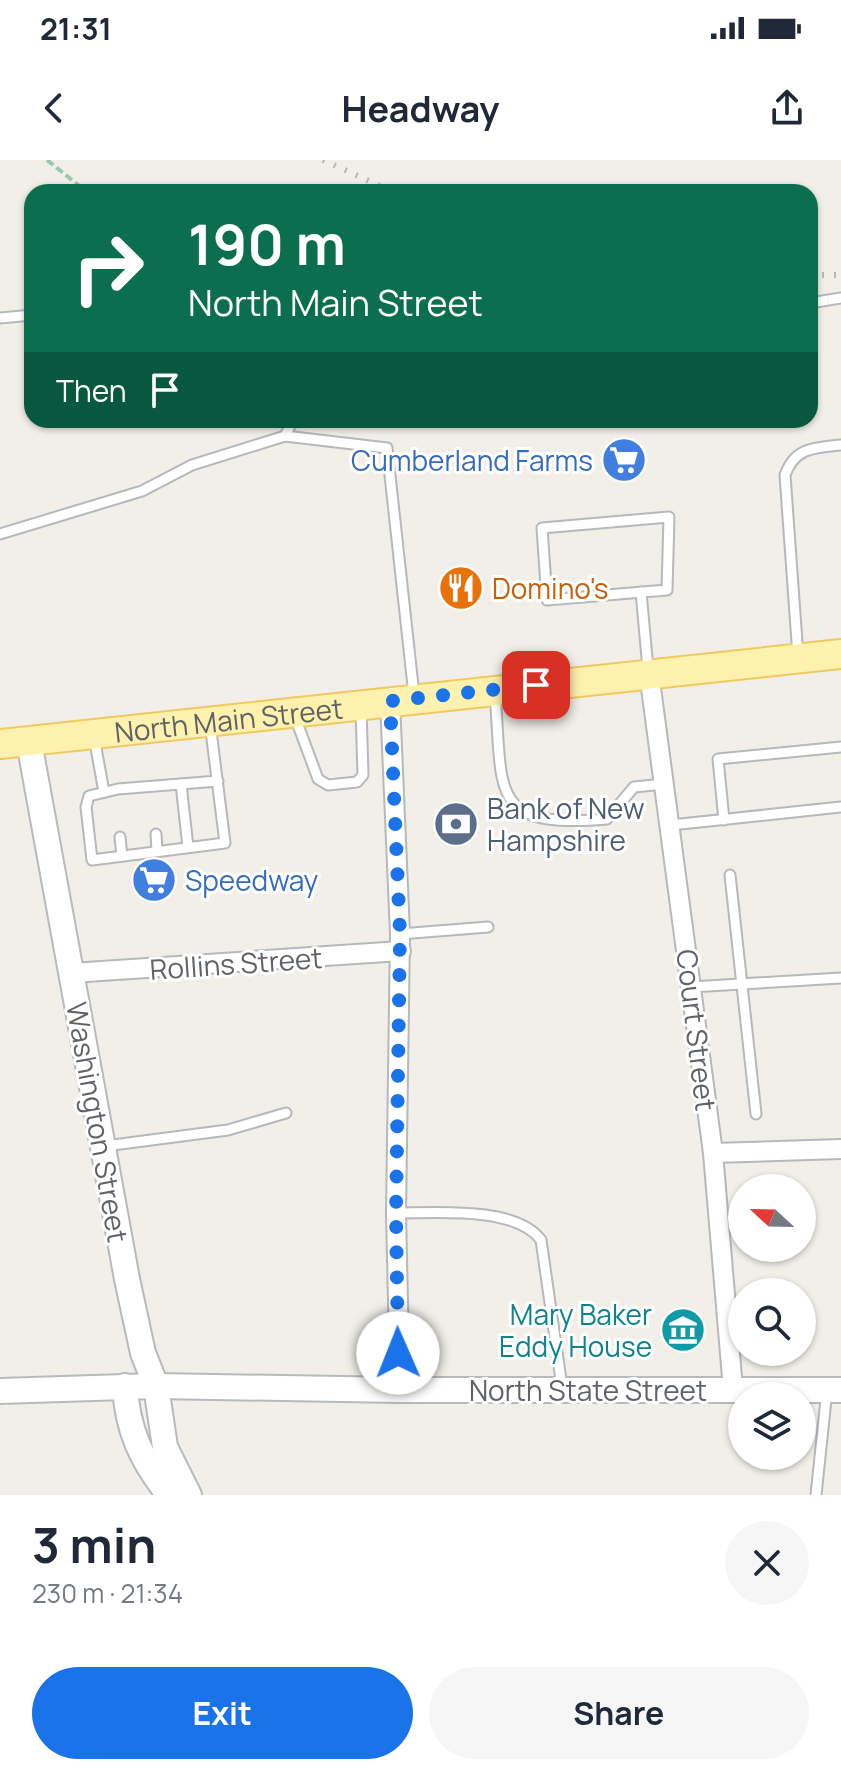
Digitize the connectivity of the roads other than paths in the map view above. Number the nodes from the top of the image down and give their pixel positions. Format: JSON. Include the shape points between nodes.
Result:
{"nodes":[{"id":1,"x":841,"y":298,"type":"edge"},
{"id":2,"x":818,"y":302,"type":"edge"},
{"id":3,"x":24,"y":316,"type":"edge"},
{"id":4,"x":0,"y":318,"type":"edge"},
{"id":5,"x":289,"y":428,"type":"edge"},
{"id":6,"x":285,"y":436,"type":"junction"},
{"id":7,"x":841,"y":445,"type":"edge"},
{"id":8,"x":0,"y":534,"type":"edge"},
{"id":9,"x":641,"y":592,"type":"junction"},
{"id":10,"x":841,"y":654,"type":"edge"},
{"id":11,"x":799,"y":658,"type":"junction"},
{"id":12,"x":649,"y":673,"type":"junction"},
{"id":13,"x":495,"y":690,"type":"junction"},
{"id":14,"x":402,"y":700,"type":"junction"},
{"id":15,"x":361,"y":704,"type":"junction"},
{"id":16,"x":293,"y":711,"type":"junction"},
{"id":17,"x":209,"y":720,"type":"junction"},
{"id":18,"x":93,"y":733,"type":"junction"},
{"id":19,"x":29,"y":742,"type":"junction"},
{"id":20,"x":0,"y":744,"type":"edge"},
{"id":21,"x":841,"y":747,"type":"edge"},
{"id":22,"x":218,"y":781,"type":"junction"},
{"id":23,"x":181,"y":784,"type":"junction"},
{"id":24,"x":665,"y":784,"type":"junction"},
{"id":25,"x":104,"y":792,"type":"junction"},
{"id":26,"x":841,"y":807,"type":"edge"},
{"id":27,"x":724,"y":820,"type":"junction"},
{"id":28,"x":671,"y":825,"type":"junction"},
{"id":29,"x":156,"y":834,"type":"dead end"},
{"id":30,"x":120,"y":837,"type":"dead end"},
{"id":31,"x":188,"y":847,"type":"junction"},
{"id":32,"x":157,"y":851,"type":"junction"},
{"id":33,"x":122,"y":856,"type":"junction"},
{"id":34,"x":730,"y":875,"type":"dead end"},
{"id":35,"x":488,"y":927,"type":"dead end"},
{"id":36,"x":400,"y":942,"type":"junction"},
{"id":37,"x":71,"y":973,"type":"junction"},
{"id":38,"x":841,"y":978,"type":"edge"},
{"id":39,"x":742,"y":983,"type":"junction"},
{"id":40,"x":691,"y":987,"type":"junction"},
{"id":41,"x":286,"y":1113,"type":"dead end"},
{"id":42,"x":756,"y":1114,"type":"dead end"},
{"id":43,"x":101,"y":1147,"type":"junction"},
{"id":44,"x":841,"y":1149,"type":"edge"},
{"id":45,"x":713,"y":1153,"type":"junction"},
{"id":46,"x":396,"y":1213,"type":"junction"},
{"id":47,"x":732,"y":1382,"type":"edge"},
{"id":48,"x":125,"y":1386,"type":"junction"},
{"id":49,"x":156,"y":1386,"type":"junction"},
{"id":50,"x":728,"y":1389,"type":"edge"},
{"id":51,"x":400,"y":1390,"type":"junction"},
{"id":52,"x":562,"y":1390,"type":"junction"},
{"id":53,"x":834,"y":1390,"type":"edge"},
{"id":54,"x":0,"y":1391,"type":"edge"},
{"id":55,"x":169,"y":1495,"type":"edge"},
{"id":56,"x":189,"y":1495,"type":"edge"},
{"id":57,"x":816,"y":1495,"type":"edge"}],
"edges":[{"from":1,"to":2,"type":"lane"},
{"from":3,"to":4,"type":"lane"},
{"from":5,"to":6,"type":"lane"},
{"from":6,"to":8,"type":"lane","via":[[192,465],[142,491]]},
{"from":6,"to":14,"type":"lane","via":[[387,448]]},
{"from":7,"to":11,"type":"lane","via":[[800,451],[785,475]]},
{"from":9,"to":9,"type":"lane","via":[[667,590],[669,517],[542,528],[547,600]]},
{"from":9,"to":12,"type":"lane"},
{"from":10,"to":11,"type":"main road","name":"North Main Street"},
{"from":11,"to":12,"type":"main road","name":"North Main Street"},
{"from":12,"to":13,"type":"main road","name":"North Main Street"},
{"from":12,"to":24,"type":"street","name":"Court Street"},
{"from":13,"to":14,"type":"main road","name":"North Main Street"},
{"from":13,"to":24,"type":"lane","via":[[503,786],[528,817],[567,822],[607,819],[634,787]]},
{"from":14,"to":15,"type":"main road","name":"North Main Street"},
{"from":14,"to":36,"type":"street"},
{"from":15,"to":16,"type":"main road","name":"North Main Street"},
{"from":15,"to":16,"type":"lane","via":[[363,775],[357,782],[328,785],[318,779]]},
{"from":16,"to":17,"type":"main road","name":"North Main Street"},
{"from":17,"to":18,"type":"main road","name":"North Main Street"},
{"from":17,"to":22,"type":"lane"},
{"from":18,"to":19,"type":"main road","name":"North Main Street"},
{"from":18,"to":25,"type":"lane"},
{"from":19,"to":20,"type":"main road","name":"North Main Street"},
{"from":19,"to":37,"type":"street","name":"Washington Street"},
{"from":21,"to":27,"type":"lane","via":[[718,759]]},
{"from":22,"to":23,"type":"lane"},
{"from":22,"to":31,"type":"lane","via":[[225,843]]},
{"from":23,"to":25,"type":"lane"},
{"from":23,"to":31,"type":"lane"},
{"from":24,"to":28,"type":"street","name":"Court Street"},
{"from":25,"to":33,"type":"lane","via":[[89,796],[86,807],[92,860]]},
{"from":26,"to":27,"type":"lane"},
{"from":27,"to":28,"type":"lane"},
{"from":28,"to":40,"type":"street","name":"Court Street"},
{"from":29,"to":32,"type":"lane"},
{"from":30,"to":33,"type":"lane"},
{"from":31,"to":32,"type":"lane"},
{"from":32,"to":33,"type":"lane"},
{"from":34,"to":39,"type":"lane"},
{"from":35,"to":36,"type":"lane"},
{"from":36,"to":37,"type":"street","name":"Rollins Street"},
{"from":36,"to":46,"type":"street"},
{"from":37,"to":43,"type":"street","name":"Washington Street"},
{"from":38,"to":39,"type":"lane"},
{"from":39,"to":40,"type":"lane"},
{"from":39,"to":42,"type":"lane"},
{"from":40,"to":45,"type":"street","name":"Court Street"},
{"from":41,"to":43,"type":"lane","via":[[228,1130]]},
{"from":43,"to":49,"type":"street","name":"Washington Street","via":[[143,1353]]},
{"from":44,"to":45,"type":"street"},
{"from":45,"to":47,"type":"street","name":"Court Street"},
{"from":46,"to":51,"type":"street"},
{"from":46,"to":52,"type":"lane","via":[[479,1214],[532,1227],[541,1240]]},
{"from":48,"to":49,"type":"street","name":"North State Street"},
{"from":48,"to":54,"type":"street","name":"North State Street"},
{"from":48,"to":55,"type":"street","via":[[130,1431]]},
{"from":49,"to":51,"type":"street","name":"North State Street"},
{"from":49,"to":56,"type":"street","name":"Washington Street","via":[[165,1447]]},
{"from":50,"to":52,"type":"street","name":"North State Street"},
{"from":51,"to":52,"type":"street","name":"North State Street"},
{"from":53,"to":57,"type":"lane"}]}
